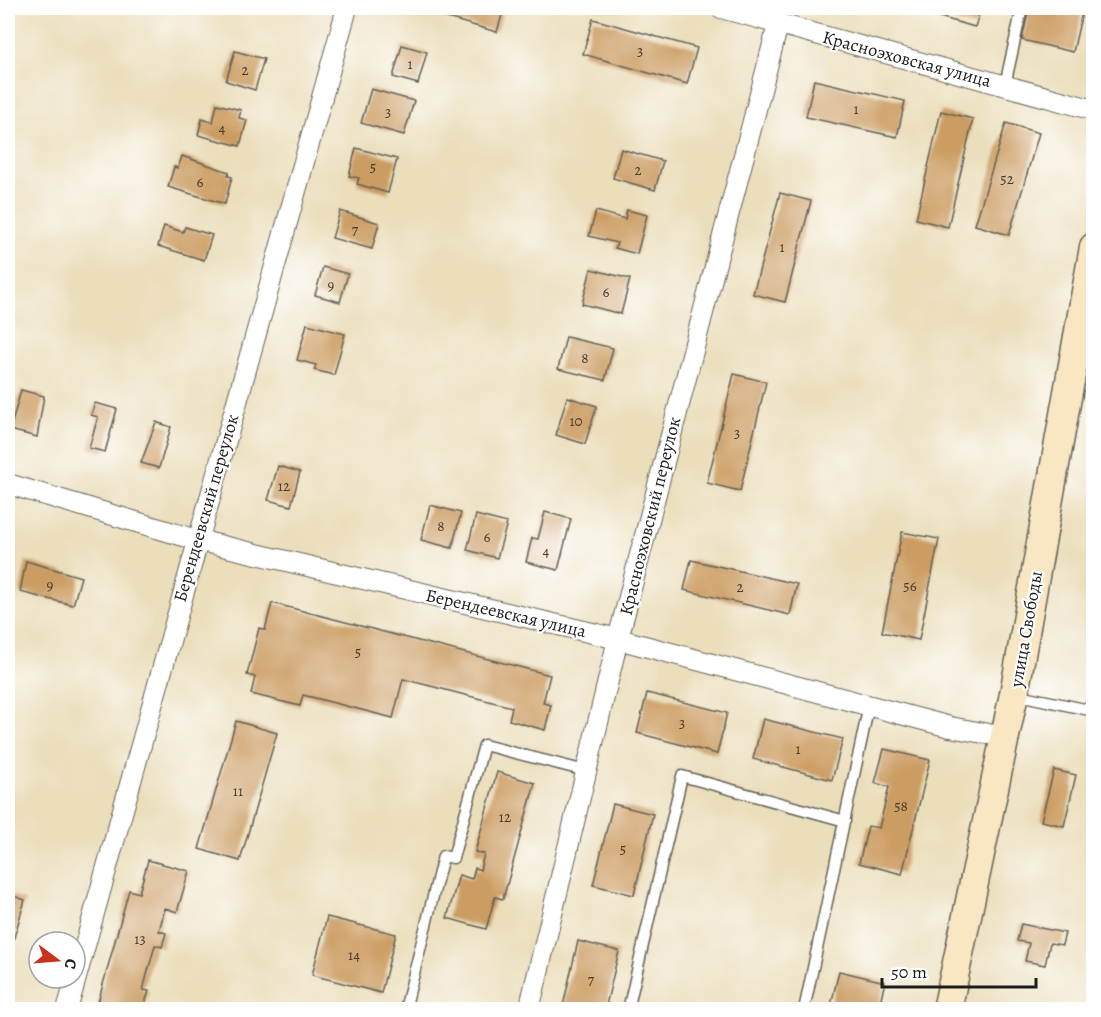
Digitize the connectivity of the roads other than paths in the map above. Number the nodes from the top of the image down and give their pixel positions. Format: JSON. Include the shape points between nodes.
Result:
{"nodes":[{"id":1,"x":346,"y":8,"type":"edge"},
{"id":2,"x":721,"y":8,"type":"edge"},
{"id":3,"x":1022,"y":8,"type":"edge"},
{"id":4,"x":778,"y":25,"type":"junction"},
{"id":5,"x":1005,"y":85,"type":"junction"},
{"id":6,"x":1094,"y":110,"type":"edge"},
{"id":7,"x":1094,"y":247,"type":"edge"},
{"id":8,"x":1088,"y":312,"type":"edge"},
{"id":9,"x":8,"y":484,"type":"edge"},
{"id":10,"x":197,"y":540,"type":"junction"},
{"id":11,"x":618,"y":639,"type":"junction"},
{"id":12,"x":1014,"y":694,"type":"junction"},
{"id":13,"x":869,"y":705,"type":"junction"},
{"id":14,"x":1094,"y":711,"type":"edge"},
{"id":15,"x":1009,"y":741,"type":"junction"},
{"id":16,"x":586,"y":771,"type":"junction"},
{"id":17,"x":845,"y":821,"type":"junction"},
{"id":18,"x":67,"y":1010,"type":"edge"},
{"id":19,"x":405,"y":1010,"type":"edge"},
{"id":20,"x":529,"y":1010,"type":"edge"},
{"id":21,"x":628,"y":1010,"type":"edge"},
{"id":22,"x":804,"y":1010,"type":"edge"},
{"id":23,"x":948,"y":1010,"type":"edge"}],
"edges":[{"from":1,"to":10,"type":"street","name":"Берендеевский переулок"},
{"from":2,"to":4,"type":"street","name":"Красноэховская улица"},
{"from":3,"to":5,"type":"lane"},
{"from":4,"to":5,"type":"street","name":"Красноэховская улица"},
{"from":4,"to":11,"type":"street","name":"Красноэховский переулок"},
{"from":5,"to":6,"type":"street","name":"Красноэховская улица"},
{"from":7,"to":8,"type":"main road","name":"улица Свободы"},
{"from":8,"to":12,"type":"main road","name":"улица Свободы"},
{"from":9,"to":10,"type":"street","name":"Берендеевская улица"},
{"from":10,"to":11,"type":"street","name":"Берендеевская улица"},
{"from":10,"to":18,"type":"street","name":"Берендеевский переулок"},
{"from":11,"to":13,"type":"street","name":"Берендеевская улица"},
{"from":11,"to":16,"type":"street","name":"Красноэховский переулок"},
{"from":12,"to":14,"type":"lane"},
{"from":12,"to":15,"type":"main road","name":"улица Свободы"},
{"from":13,"to":15,"type":"street","name":"Берендеевская улица"},
{"from":13,"to":17,"type":"lane"},
{"from":15,"to":23,"type":"main road","name":"улица Свободы"},
{"from":16,"to":19,"type":"lane","via":[[484,745],[453,858],[443,855]]},
{"from":16,"to":20,"type":"street","name":"Красноэховский переулок"},
{"from":17,"to":21,"type":"lane","via":[[682,776]]},
{"from":17,"to":22,"type":"lane"}]}
